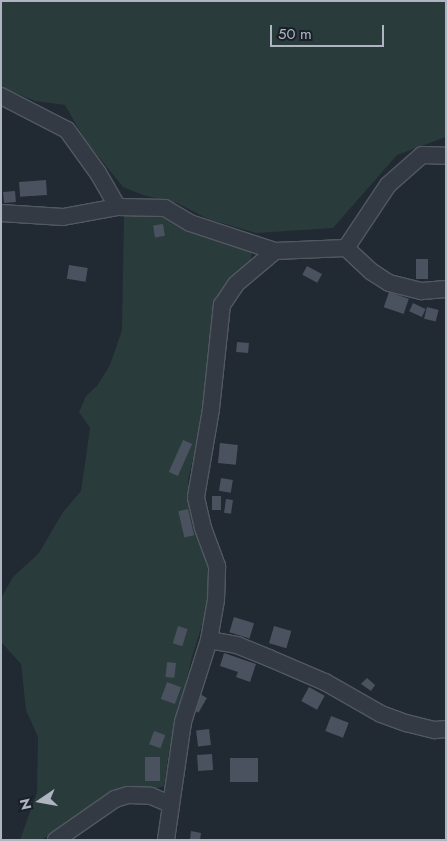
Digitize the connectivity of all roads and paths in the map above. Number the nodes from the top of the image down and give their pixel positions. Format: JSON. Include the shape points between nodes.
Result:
{"nodes":[{"id":1,"x":1,"y":96,"type":"edge"},
{"id":2,"x":446,"y":156,"type":"edge"},
{"id":3,"x":118,"y":207,"type":"junction"},
{"id":4,"x":1,"y":213,"type":"edge"},
{"id":5,"x":346,"y":248,"type":"junction"},
{"id":6,"x":275,"y":251,"type":"junction"},
{"id":7,"x":446,"y":289,"type":"edge"},
{"id":8,"x":209,"y":640,"type":"junction"},
{"id":9,"x":446,"y":729,"type":"edge"},
{"id":10,"x":170,"y":804,"type":"junction"},
{"id":11,"x":56,"y":840,"type":"edge"},
{"id":12,"x":166,"y":840,"type":"edge"}],
"edges":[{"from":1,"to":3,"type":"street","via":[[67,130],[98,172]]},
{"from":2,"to":5,"type":"street","via":[[422,155],[388,185]]},
{"from":3,"to":4,"type":"street","via":[[63,217]]},
{"from":3,"to":6,"type":"street","via":[[165,208],[190,223]]},
{"from":5,"to":6,"type":"street"},
{"from":5,"to":7,"type":"street","via":[[372,272],[390,283],[422,290]]},
{"from":6,"to":8,"type":"street","via":[[236,284],[222,305],[211,409],[196,497],[203,528],[218,566]]},
{"from":8,"to":9,"type":"street","via":[[237,644],[324,682],[406,724]]},
{"from":8,"to":10,"type":"street","via":[[183,722]]},
{"from":10,"to":11,"type":"street","via":[[151,796],[128,795],[115,799]]},
{"from":10,"to":12,"type":"street"}]}
